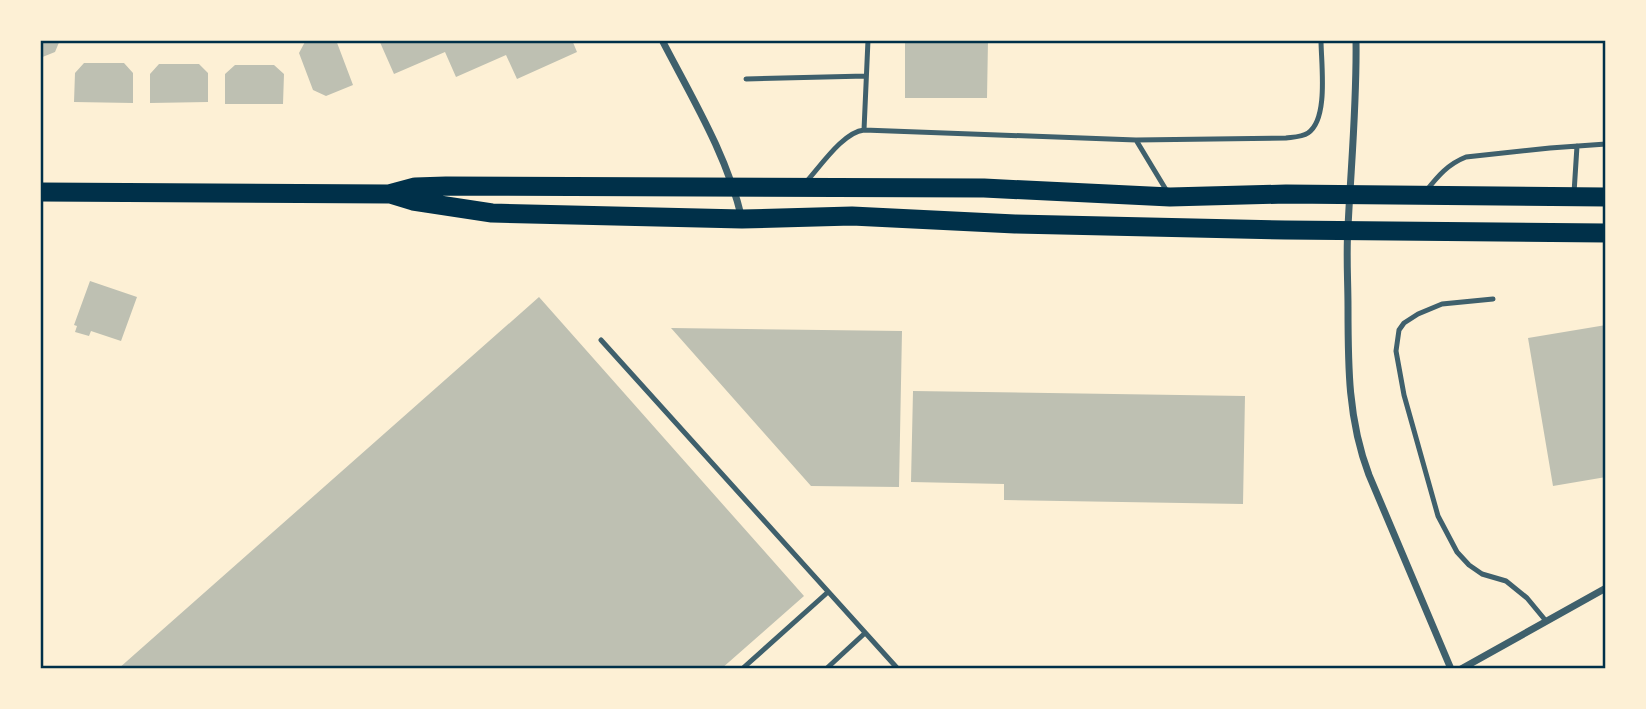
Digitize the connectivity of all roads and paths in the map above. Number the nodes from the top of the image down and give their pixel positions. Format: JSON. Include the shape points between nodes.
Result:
{"nodes":[{"id":1,"x":662,"y":40,"type":"edge"},
{"id":2,"x":868,"y":40,"type":"edge"},
{"id":3,"x":1321,"y":40,"type":"edge"},
{"id":4,"x":1356,"y":40,"type":"edge"},
{"id":5,"x":866,"y":76,"type":"junction"},
{"id":6,"x":746,"y":79,"type":"dead end"},
{"id":7,"x":864,"y":130,"type":"junction"},
{"id":8,"x":1136,"y":141,"type":"junction"},
{"id":9,"x":1606,"y":144,"type":"edge"},
{"id":10,"x":1577,"y":146,"type":"junction"},
{"id":11,"x":734,"y":185,"type":"junction"},
{"id":12,"x":801,"y":187,"type":"junction"},
{"id":13,"x":40,"y":192,"type":"edge"},
{"id":14,"x":389,"y":194,"type":"junction"},
{"id":15,"x":1350,"y":195,"type":"junction"},
{"id":16,"x":1170,"y":197,"type":"junction"},
{"id":17,"x":1422,"y":197,"type":"junction"},
{"id":18,"x":1574,"y":197,"type":"junction"},
{"id":19,"x":1606,"y":197,"type":"edge"},
{"id":20,"x":742,"y":219,"type":"junction"},
{"id":21,"x":1348,"y":230,"type":"junction"},
{"id":22,"x":1606,"y":233,"type":"edge"},
{"id":23,"x":1493,"y":299,"type":"dead end"},
{"id":24,"x":601,"y":340,"type":"dead end"},
{"id":25,"x":1606,"y":588,"type":"edge"},
{"id":26,"x":828,"y":592,"type":"junction"},
{"id":27,"x":1546,"y":621,"type":"junction"},
{"id":28,"x":865,"y":633,"type":"junction"},
{"id":29,"x":742,"y":669,"type":"edge"},
{"id":30,"x":825,"y":669,"type":"edge"},
{"id":31,"x":898,"y":669,"type":"edge"},
{"id":32,"x":1451,"y":669,"type":"edge"},
{"id":33,"x":1461,"y":669,"type":"edge"}],
"edges":[{"from":1,"to":11,"type":"street"},
{"from":2,"to":5,"type":"lane"},
{"from":3,"to":8,"type":"lane","via":[[1322,105],[1318,121],[1302,136]]},
{"from":4,"to":15,"type":"street"},
{"from":5,"to":6,"type":"lane"},
{"from":5,"to":7,"type":"lane"},
{"from":7,"to":8,"type":"lane"},
{"from":7,"to":12,"type":"lane","via":[[845,139]]},
{"from":8,"to":16,"type":"lane"},
{"from":9,"to":10,"type":"lane"},
{"from":10,"to":17,"type":"lane","via":[[1466,157],[1440,173]]},
{"from":10,"to":18,"type":"lane"},
{"from":11,"to":12,"type":"highway"},
{"from":11,"to":14,"type":"highway","via":[[446,186]]},
{"from":11,"to":20,"type":"street"},
{"from":12,"to":16,"type":"highway","via":[[984,188]]},
{"from":13,"to":14,"type":"highway"},
{"from":14,"to":20,"type":"highway","via":[[492,213]]},
{"from":15,"to":16,"type":"highway"},
{"from":15,"to":17,"type":"highway"},
{"from":15,"to":21,"type":"street"},
{"from":17,"to":18,"type":"highway"},
{"from":18,"to":19,"type":"highway"},
{"from":20,"to":21,"type":"highway","via":[[852,216]]},
{"from":21,"to":22,"type":"highway"},
{"from":21,"to":32,"type":"street","via":[[1348,373],[1358,442]]},
{"from":23,"to":27,"type":"lane","via":[[1443,304],[1418,314],[1399,330],[1396,351],[1438,516],[1457,552],[1482,574],[1506,581]]},
{"from":24,"to":26,"type":"lane"},
{"from":25,"to":27,"type":"street"},
{"from":26,"to":28,"type":"lane"},
{"from":26,"to":29,"type":"lane"},
{"from":27,"to":33,"type":"street"},
{"from":28,"to":30,"type":"lane"},
{"from":28,"to":31,"type":"lane"}]}
